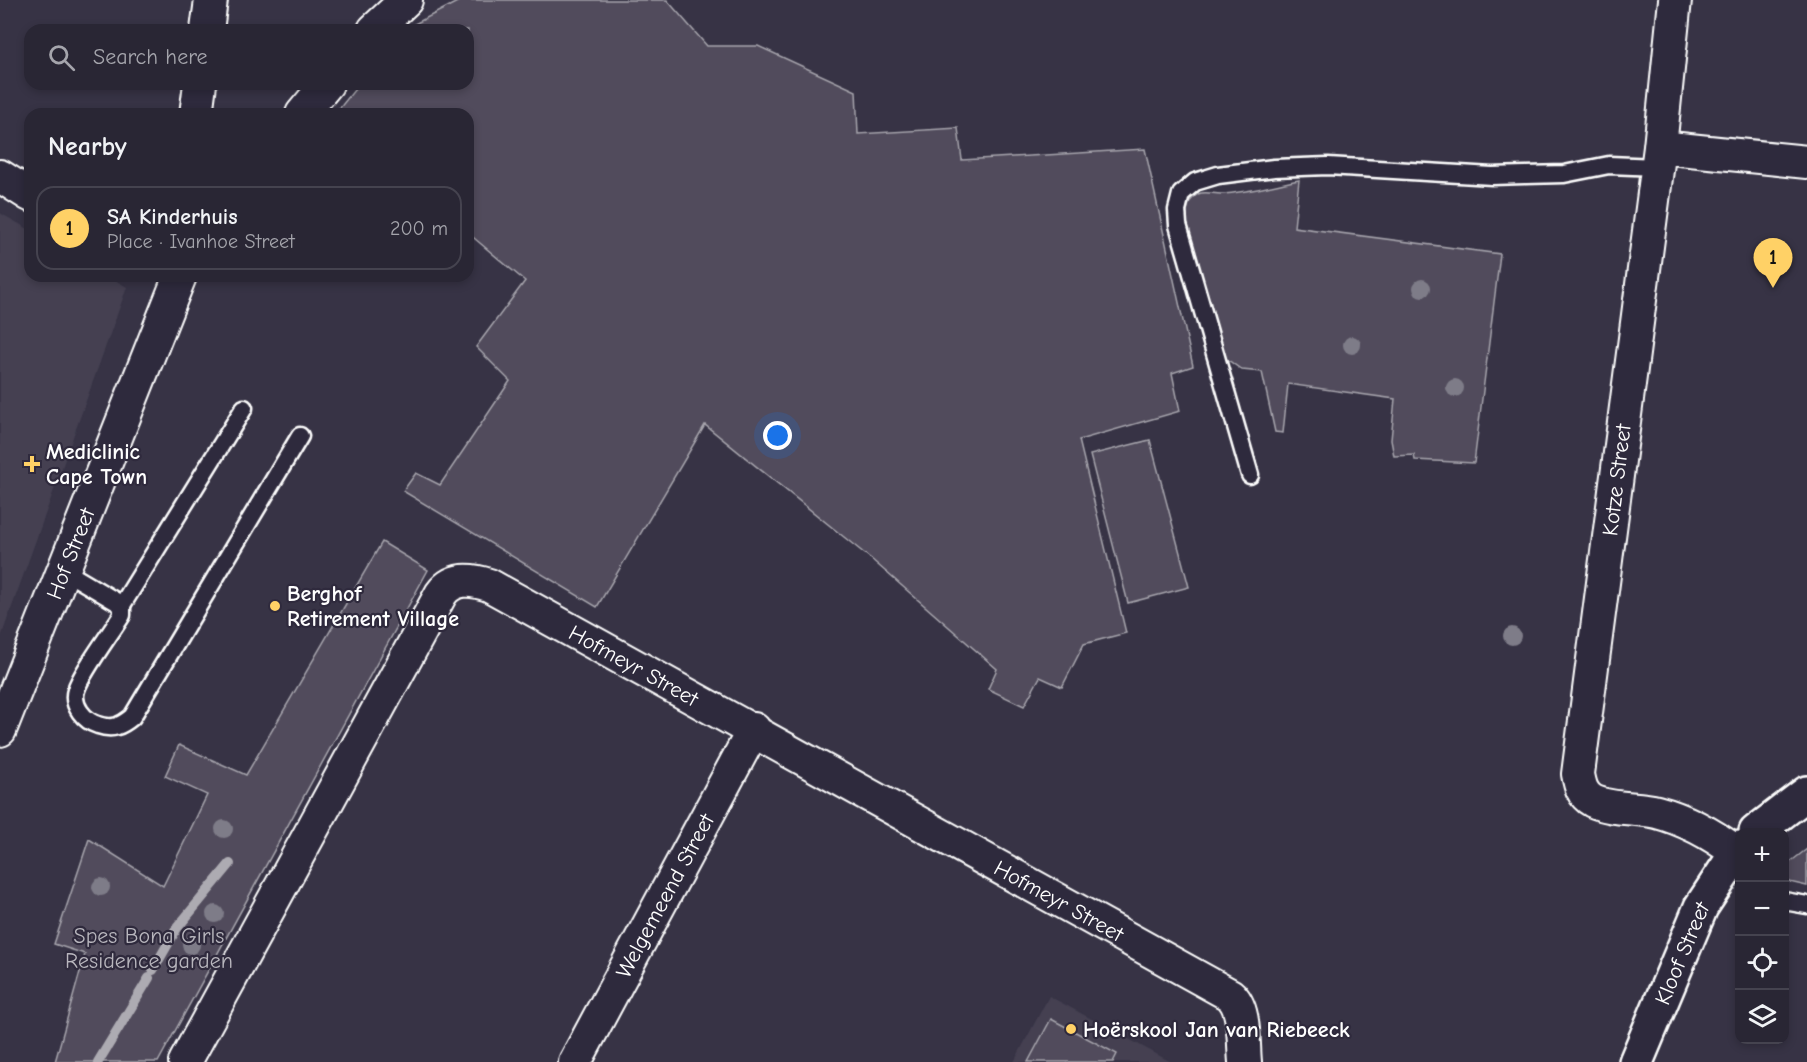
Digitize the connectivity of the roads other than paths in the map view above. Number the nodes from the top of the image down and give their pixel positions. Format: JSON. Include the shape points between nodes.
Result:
{"nodes":[{"id":1,"x":211,"y":0,"type":"edge"},
{"id":2,"x":406,"y":0,"type":"edge"},
{"id":3,"x":1675,"y":0,"type":"edge"},
{"id":4,"x":208,"y":24,"type":"edge"},
{"id":5,"x":380,"y":24,"type":"edge"},
{"id":6,"x":199,"y":90,"type":"edge"},
{"id":7,"x":322,"y":90,"type":"edge"},
{"id":8,"x":198,"y":108,"type":"edge"},
{"id":9,"x":307,"y":108,"type":"edge"},
{"id":10,"x":1658,"y":157,"type":"junction"},
{"id":11,"x":1807,"y":162,"type":"edge"},
{"id":12,"x":0,"y":176,"type":"edge"},
{"id":13,"x":24,"y":191,"type":"edge"},
{"id":14,"x":172,"y":282,"type":"edge"},
{"id":15,"x":244,"y":408,"type":"dead end"},
{"id":16,"x":300,"y":436,"type":"dead end"},
{"id":17,"x":1250,"y":475,"type":"dead end"},
{"id":18,"x":63,"y":570,"type":"junction"},
{"id":19,"x":123,"y":605,"type":"junction"},
{"id":20,"x":754,"y":729,"type":"junction"},
{"id":21,"x":0,"y":730,"type":"edge"},
{"id":22,"x":1807,"y":793,"type":"edge"},
{"id":23,"x":1770,"y":828,"type":"edge"},
{"id":24,"x":1735,"y":856,"type":"edge"},
{"id":25,"x":1735,"y":863,"type":"edge"},
{"id":26,"x":1789,"y":902,"type":"edge"},
{"id":27,"x":1807,"y":905,"type":"edge"},
{"id":28,"x":579,"y":1061,"type":"edge"},
{"id":29,"x":185,"y":1062,"type":"edge"},
{"id":30,"x":1245,"y":1062,"type":"edge"},
{"id":31,"x":1636,"y":1062,"type":"edge"}],
"edges":[{"from":1,"to":4,"type":"street"},
{"from":2,"to":5,"type":"street"},
{"from":3,"to":10,"type":"street","name":"Kotze Street"},
{"from":6,"to":8,"type":"street"},
{"from":7,"to":9,"type":"street"},
{"from":10,"to":11,"type":"street"},
{"from":10,"to":17,"type":"lane","via":[[1564,174],[1492,176],[1317,167],[1274,168],[1195,182],[1181,194],[1178,225]]},
{"from":10,"to":24,"type":"street","name":"Kotze Street","via":[[1578,774],[1581,791],[1592,800],[1682,820],[1709,832]]},
{"from":12,"to":13,"type":"street"},
{"from":14,"to":18,"type":"street","name":"Hof Street"},
{"from":15,"to":19,"type":"lane"},
{"from":16,"to":19,"type":"lane","via":[[132,717],[121,726],[106,728],[91,723],[78,710],[75,691],[122,615]]},
{"from":18,"to":19,"type":"lane"},
{"from":18,"to":21,"type":"street","name":"Hof Street"},
{"from":20,"to":28,"type":"street","name":"Welgemeend Street"},
{"from":20,"to":29,"type":"street","name":"Hofmeyr Street","via":[[489,585],[471,580],[452,583],[441,594]]},
{"from":20,"to":30,"type":"street","name":"Hofmeyr Street","via":[[1230,995],[1240,1013]]},
{"from":22,"to":23,"type":"street","name":"Kloof Street"},
{"from":25,"to":31,"type":"street","name":"Kloof Street","via":[[1692,927]]},
{"from":26,"to":27,"type":"lane"}]}
